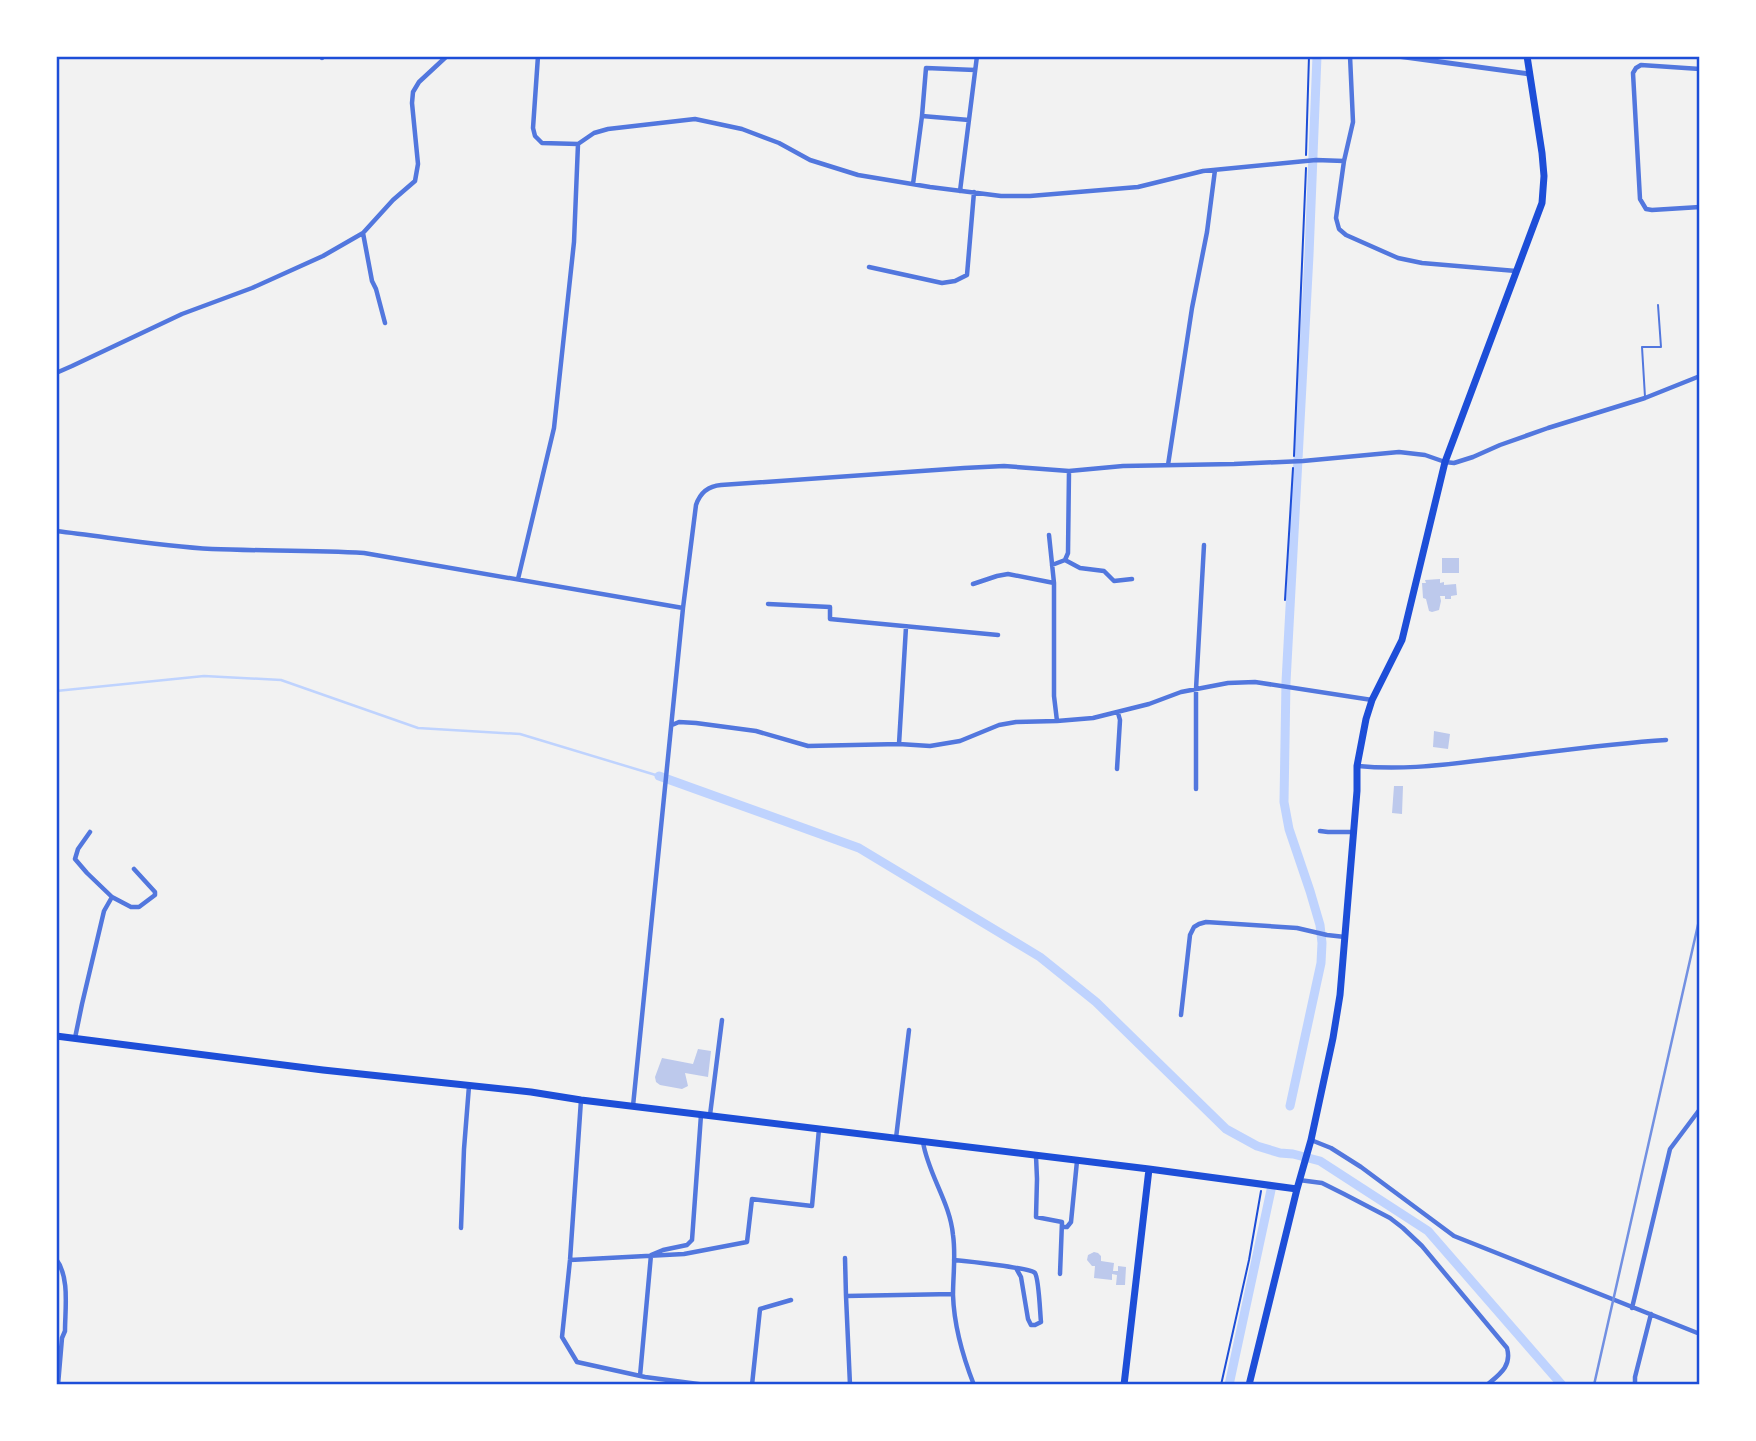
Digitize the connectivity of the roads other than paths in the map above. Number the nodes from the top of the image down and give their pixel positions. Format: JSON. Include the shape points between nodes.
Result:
{"nodes":[{"id":1,"x":447,"y":56,"type":"edge"},
{"id":2,"x":538,"y":56,"type":"edge"},
{"id":3,"x":977,"y":56,"type":"edge"},
{"id":4,"x":1350,"y":56,"type":"edge"},
{"id":5,"x":1397,"y":56,"type":"edge"},
{"id":6,"x":1527,"y":56,"type":"edge"},
{"id":7,"x":1700,"y":69,"type":"edge"},
{"id":8,"x":975,"y":70,"type":"junction"},
{"id":9,"x":1529,"y":74,"type":"junction"},
{"id":10,"x":922,"y":116,"type":"junction"},
{"id":11,"x":970,"y":120,"type":"junction"},
{"id":12,"x":578,"y":144,"type":"junction"},
{"id":13,"x":1344,"y":161,"type":"junction"},
{"id":14,"x":1214,"y":170,"type":"junction"},
{"id":15,"x":913,"y":184,"type":"junction"},
{"id":16,"x":960,"y":191,"type":"junction"},
{"id":17,"x":974,"y":192,"type":"junction"},
{"id":18,"x":1700,"y":206,"type":"edge"},
{"id":19,"x":363,"y":233,"type":"junction"},
{"id":20,"x":869,"y":267,"type":"dead end"},
{"id":21,"x":1516,"y":271,"type":"junction"},
{"id":22,"x":1658,"y":305,"type":"dead end"},
{"id":23,"x":385,"y":323,"type":"dead end"},
{"id":24,"x":56,"y":373,"type":"edge"},
{"id":25,"x":1700,"y":376,"type":"edge"},
{"id":26,"x":1645,"y":398,"type":"junction"},
{"id":27,"x":1445,"y":462,"type":"junction"},
{"id":28,"x":1168,"y":465,"type":"junction"},
{"id":29,"x":1069,"y":471,"type":"junction"},
{"id":30,"x":56,"y":531,"type":"edge"},
{"id":31,"x":1049,"y":535,"type":"dead end"},
{"id":32,"x":1204,"y":545,"type":"dead end"},
{"id":33,"x":1065,"y":560,"type":"junction"},
{"id":34,"x":1052,"y":565,"type":"junction"},
{"id":35,"x":518,"y":579,"type":"junction"},
{"id":36,"x":1132,"y":579,"type":"dead end"},
{"id":37,"x":1054,"y":583,"type":"junction"},
{"id":38,"x":973,"y":584,"type":"dead end"},
{"id":39,"x":768,"y":604,"type":"dead end"},
{"id":40,"x":683,"y":608,"type":"junction"},
{"id":41,"x":906,"y":627,"type":"junction"},
{"id":42,"x":998,"y":635,"type":"dead end"},
{"id":43,"x":1196,"y":689,"type":"junction"},
{"id":44,"x":1373,"y":700,"type":"junction"},
{"id":45,"x":1118,"y":713,"type":"junction"},
{"id":46,"x":1057,"y":721,"type":"junction"},
{"id":47,"x":671,"y":725,"type":"junction"},
{"id":48,"x":1666,"y":740,"type":"dead end"},
{"id":49,"x":900,"y":744,"type":"junction"},
{"id":50,"x":1357,"y":766,"type":"junction"},
{"id":51,"x":1117,"y":769,"type":"dead end"},
{"id":52,"x":1196,"y":789,"type":"dead end"},
{"id":53,"x":1320,"y":831,"type":"dead end"},
{"id":54,"x":90,"y":832,"type":"dead end"},
{"id":55,"x":1353,"y":832,"type":"junction"},
{"id":56,"x":134,"y":869,"type":"dead end"},
{"id":57,"x":112,"y":897,"type":"junction"},
{"id":58,"x":1345,"y":937,"type":"junction"},
{"id":59,"x":1181,"y":1015,"type":"dead end"},
{"id":60,"x":722,"y":1020,"type":"dead end"},
{"id":61,"x":909,"y":1030,"type":"dead end"},
{"id":62,"x":56,"y":1036,"type":"edge"},
{"id":63,"x":75,"y":1038,"type":"junction"},
{"id":64,"x":469,"y":1085,"type":"junction"},
{"id":65,"x":581,"y":1100,"type":"junction"},
{"id":66,"x":633,"y":1106,"type":"junction"},
{"id":67,"x":1700,"y":1109,"type":"edge"},
{"id":68,"x":706,"y":1115,"type":"junction"},
{"id":69,"x":819,"y":1128,"type":"junction"},
{"id":70,"x":896,"y":1138,"type":"junction"},
{"id":71,"x":923,"y":1141,"type":"junction"},
{"id":72,"x":1310,"y":1142,"type":"junction"},
{"id":73,"x":1036,"y":1156,"type":"junction"},
{"id":74,"x":1077,"y":1160,"type":"junction"},
{"id":75,"x":1149,"y":1169,"type":"junction"},
{"id":76,"x":1300,"y":1178,"type":"junction"},
{"id":77,"x":1297,"y":1189,"type":"junction"},
{"id":78,"x":1062,"y":1227,"type":"junction"},
{"id":79,"x":461,"y":1228,"type":"dead end"},
{"id":80,"x":651,"y":1255,"type":"junction"},
{"id":81,"x":845,"y":1258,"type":"dead end"},
{"id":82,"x":56,"y":1259,"type":"edge"},
{"id":83,"x":570,"y":1260,"type":"junction"},
{"id":84,"x":954,"y":1260,"type":"junction"},
{"id":85,"x":1016,"y":1268,"type":"junction"},
{"id":86,"x":1060,"y":1274,"type":"dead end"},
{"id":87,"x":953,"y":1294,"type":"junction"},
{"id":88,"x":846,"y":1296,"type":"junction"},
{"id":89,"x":791,"y":1300,"type":"dead end"},
{"id":90,"x":1632,"y":1308,"type":"junction"},
{"id":91,"x":1651,"y":1314,"type":"junction"},
{"id":92,"x":1700,"y":1334,"type":"edge"},
{"id":93,"x":640,"y":1376,"type":"junction"},
{"id":94,"x":679,"y":1383,"type":"edge"},
{"id":95,"x":58,"y":1385,"type":"edge"},
{"id":96,"x":706,"y":1385,"type":"edge"},
{"id":97,"x":752,"y":1385,"type":"edge"},
{"id":98,"x":850,"y":1385,"type":"edge"},
{"id":99,"x":974,"y":1385,"type":"edge"},
{"id":100,"x":1124,"y":1385,"type":"edge"},
{"id":101,"x":1249,"y":1385,"type":"edge"},
{"id":102,"x":1488,"y":1385,"type":"edge"},
{"id":103,"x":1635,"y":1385,"type":"edge"}],
"edges":[{"from":1,"to":19,"type":"street","via":[[413,92],[415,181]]},
{"from":2,"to":12,"type":"street","via":[[535,136],[545,144]]},
{"from":3,"to":8,"type":"street"},
{"from":4,"to":13,"type":"street","via":[[1353,122]]},
{"from":5,"to":9,"type":"street"},
{"from":6,"to":9,"type":"main road"},
{"from":7,"to":18,"type":"street","via":[[1641,65],[1633,73],[1643,206],[1652,210]]},
{"from":8,"to":10,"type":"street","via":[[926,68]]},
{"from":8,"to":11,"type":"street"},
{"from":9,"to":21,"type":"main road","via":[[1544,176],[1542,203]]},
{"from":10,"to":11,"type":"street"},
{"from":10,"to":15,"type":"street"},
{"from":11,"to":16,"type":"street"},
{"from":12,"to":15,"type":"street","via":[[608,129],[695,119],[742,129],[810,160],[858,175]]},
{"from":12,"to":35,"type":"street","via":[[574,242],[554,428]]},
{"from":13,"to":14,"type":"street","via":[[1307,160]]},
{"from":13,"to":21,"type":"street","via":[[1336,218],[1344,234],[1398,258]]},
{"from":14,"to":17,"type":"street","via":[[1138,187],[1030,196]]},
{"from":14,"to":28,"type":"street"},
{"from":15,"to":16,"type":"street"},
{"from":16,"to":17,"type":"street"},
{"from":17,"to":20,"type":"street","via":[[967,275],[942,283]]},
{"from":19,"to":23,"type":"street"},
{"from":19,"to":24,"type":"street","via":[[323,256],[193,309]]},
{"from":21,"to":27,"type":"main road"},
{"from":22,"to":26,"type":"lane","via":[[1661,346],[1642,347]]},
{"from":25,"to":26,"type":"street"},
{"from":26,"to":27,"type":"street","via":[[1473,457]]},
{"from":27,"to":28,"type":"street","via":[[1399,452],[1303,461]]},
{"from":27,"to":44,"type":"main road","via":[[1402,640]]},
{"from":28,"to":29,"type":"street"},
{"from":29,"to":33,"type":"street"},
{"from":29,"to":40,"type":"street","via":[[1004,466],[712,486],[696,505]]},
{"from":30,"to":35,"type":"street","via":[[213,549],[364,553]]},
{"from":31,"to":34,"type":"street"},
{"from":32,"to":43,"type":"street"},
{"from":33,"to":34,"type":"street"},
{"from":33,"to":36,"type":"street","via":[[1080,568],[1104,571],[1114,581]]},
{"from":34,"to":37,"type":"street"},
{"from":35,"to":40,"type":"street"},
{"from":37,"to":38,"type":"street","via":[[1008,574]]},
{"from":37,"to":46,"type":"street"},
{"from":39,"to":41,"type":"street","via":[[830,607],[830,619]]},
{"from":40,"to":47,"type":"street"},
{"from":41,"to":42,"type":"street"},
{"from":41,"to":49,"type":"street"},
{"from":43,"to":44,"type":"street","via":[[1255,682]]},
{"from":43,"to":45,"type":"street"},
{"from":43,"to":52,"type":"street"},
{"from":44,"to":50,"type":"main road"},
{"from":45,"to":46,"type":"street"},
{"from":45,"to":51,"type":"street"},
{"from":46,"to":49,"type":"street","via":[[999,725],[960,741],[930,746]]},
{"from":47,"to":49,"type":"street","via":[[696,723],[756,731],[808,746]]},
{"from":47,"to":66,"type":"street"},
{"from":48,"to":50,"type":"street","via":[[1448,764],[1382,769]]},
{"from":50,"to":55,"type":"main road"},
{"from":53,"to":55,"type":"street"},
{"from":54,"to":57,"type":"street","via":[[75,859]]},
{"from":55,"to":58,"type":"main road"},
{"from":56,"to":57,"type":"street","via":[[155,895],[139,907]]},
{"from":57,"to":63,"type":"street","via":[[104,911]]},
{"from":58,"to":59,"type":"street","via":[[1243,923],[1199,924],[1190,935]]},
{"from":58,"to":72,"type":"main road","via":[[1338,1010]]},
{"from":60,"to":68,"type":"street"},
{"from":61,"to":70,"type":"street"},
{"from":62,"to":63,"type":"main road"},
{"from":63,"to":64,"type":"main road"},
{"from":64,"to":65,"type":"main road"},
{"from":64,"to":79,"type":"street"},
{"from":65,"to":66,"type":"main road"},
{"from":65,"to":83,"type":"street"},
{"from":66,"to":68,"type":"main road"},
{"from":67,"to":90,"type":"street","via":[[1670,1149]]},
{"from":68,"to":69,"type":"main road"},
{"from":68,"to":80,"type":"street","via":[[692,1240]]},
{"from":69,"to":70,"type":"main road"},
{"from":69,"to":80,"type":"street","via":[[812,1206],[752,1199],[747,1242]]},
{"from":70,"to":71,"type":"main road"},
{"from":71,"to":73,"type":"main road"},
{"from":71,"to":84,"type":"street","via":[[950,1219]]},
{"from":72,"to":76,"type":"main road"},
{"from":72,"to":90,"type":"street","via":[[1351,1161],[1454,1236]]},
{"from":73,"to":74,"type":"main road"},
{"from":73,"to":78,"type":"street","via":[[1036,1217],[1062,1222]]},
{"from":74,"to":75,"type":"main road"},
{"from":74,"to":78,"type":"street","via":[[1071,1222]]},
{"from":75,"to":77,"type":"main road"},
{"from":75,"to":100,"type":"main road"},
{"from":76,"to":77,"type":"main road"},
{"from":76,"to":102,"type":"street","via":[[1322,1183],[1390,1218],[1422,1246],[1507,1348],[1506,1367]]},
{"from":77,"to":101,"type":"main road"},
{"from":78,"to":86,"type":"street"},
{"from":80,"to":83,"type":"street"},
{"from":80,"to":93,"type":"street"},
{"from":81,"to":88,"type":"street"},
{"from":82,"to":95,"type":"street","via":[[65,1289]]},
{"from":83,"to":93,"type":"street","via":[[562,1337],[577,1362]]},
{"from":84,"to":85,"type":"street"},
{"from":84,"to":87,"type":"street"},
{"from":85,"to":85,"type":"street","via":[[1028,1320],[1031,1325],[1039,1324],[1035,1273]]},
{"from":87,"to":88,"type":"street"},
{"from":87,"to":99,"type":"street"},
{"from":88,"to":98,"type":"street"},
{"from":89,"to":97,"type":"street","via":[[760,1309]]},
{"from":90,"to":91,"type":"street"},
{"from":91,"to":92,"type":"street"},
{"from":91,"to":103,"type":"street"},
{"from":93,"to":94,"type":"street"},
{"from":94,"to":96,"type":"street"}]}
